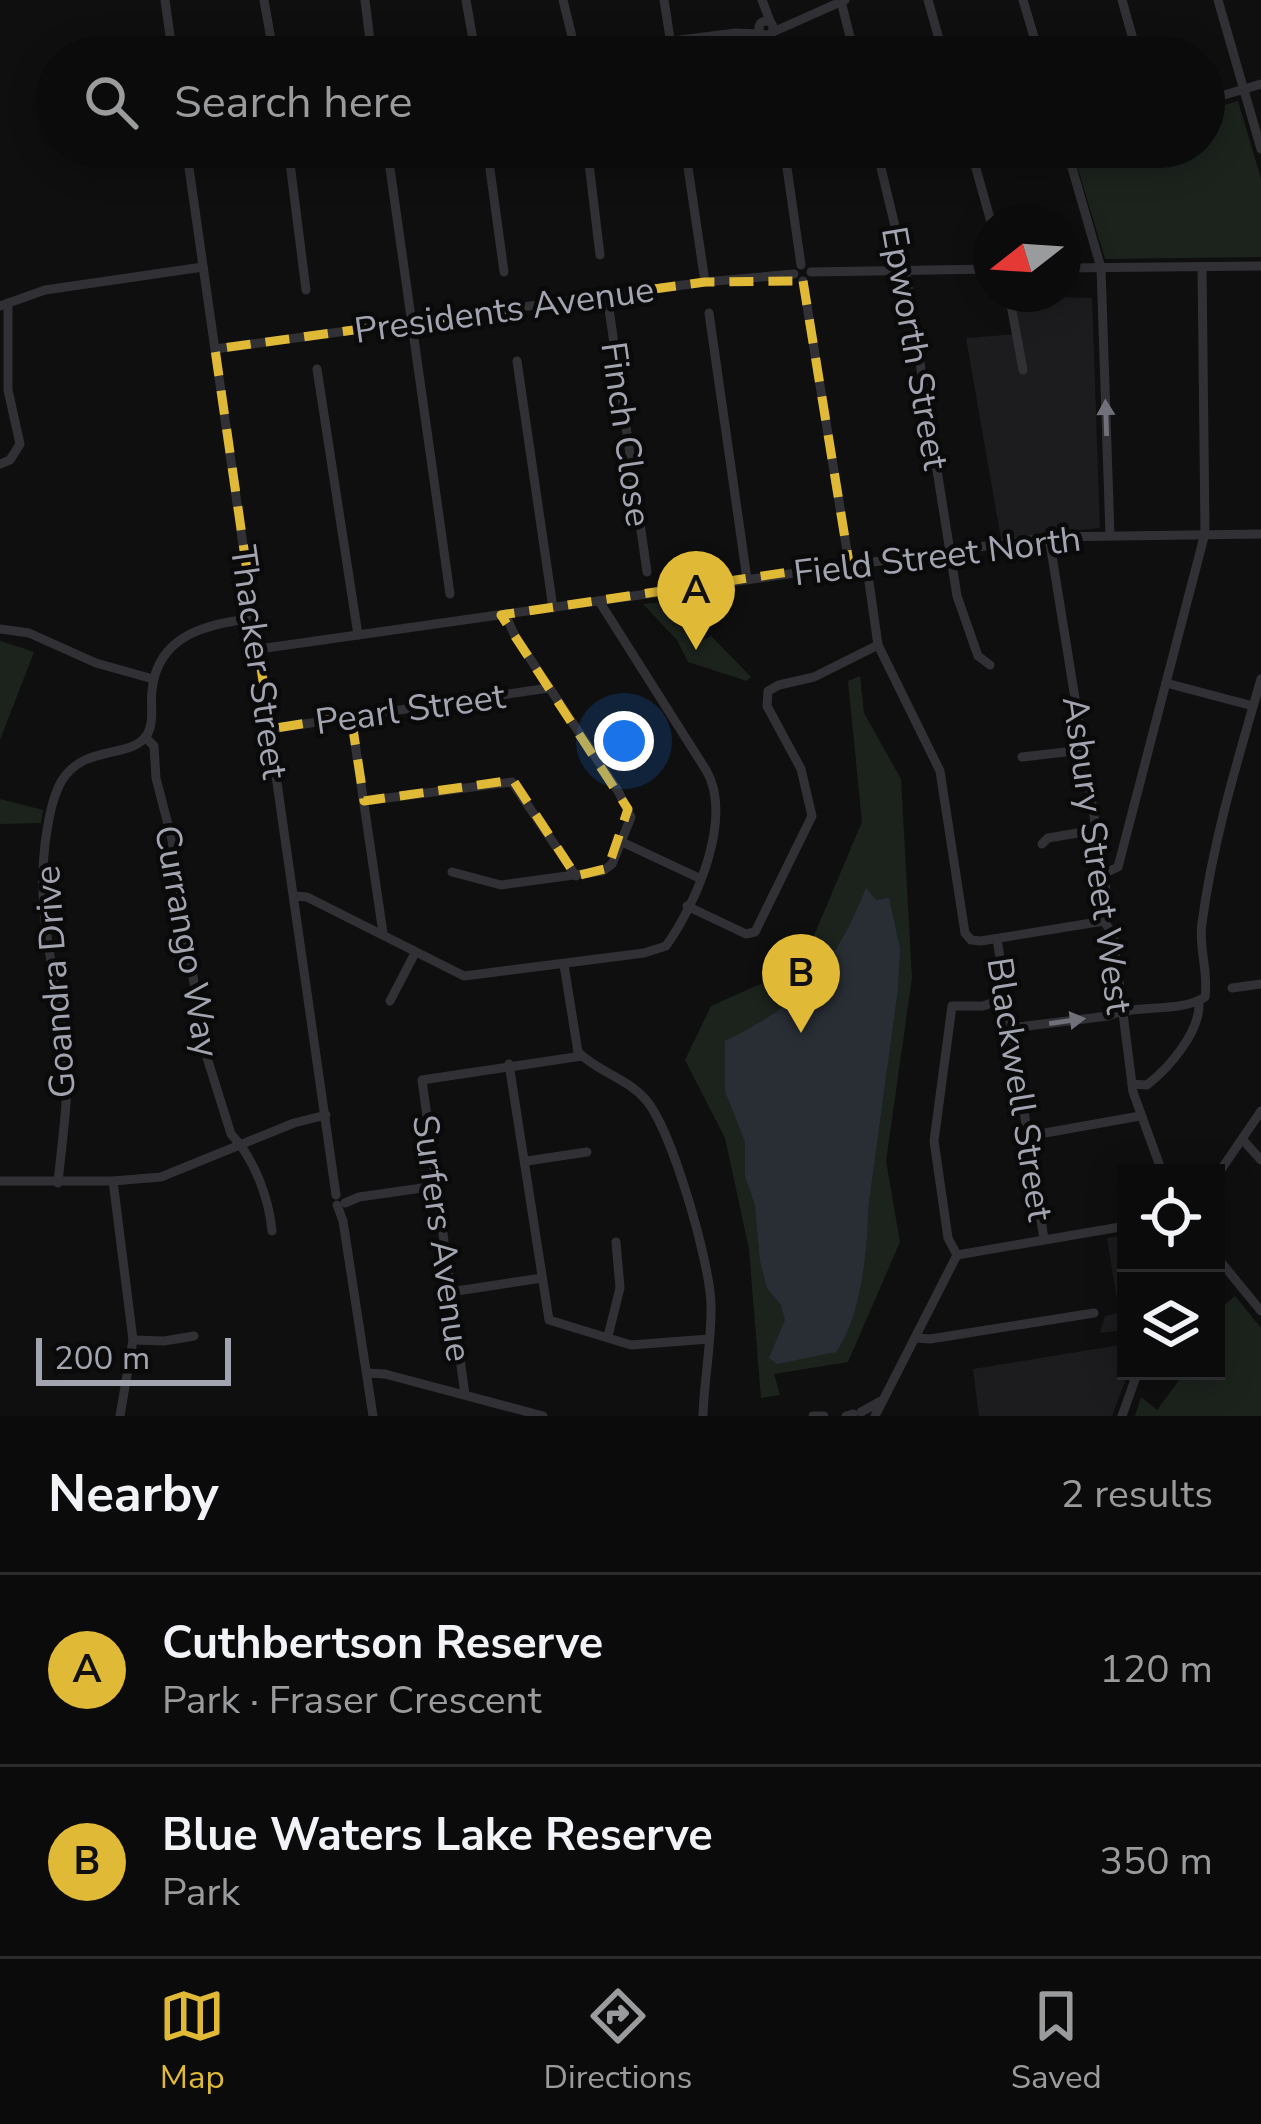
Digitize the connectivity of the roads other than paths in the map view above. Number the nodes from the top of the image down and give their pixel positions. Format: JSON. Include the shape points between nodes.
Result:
{"nodes":[{"id":1,"x":165,"y":0,"type":"edge"},
{"id":2,"x":264,"y":0,"type":"edge"},
{"id":3,"x":364,"y":0,"type":"edge"},
{"id":4,"x":466,"y":0,"type":"edge"},
{"id":5,"x":563,"y":0,"type":"edge"},
{"id":6,"x":664,"y":0,"type":"edge"},
{"id":7,"x":928,"y":0,"type":"edge"},
{"id":8,"x":1023,"y":0,"type":"edge"},
{"id":9,"x":1122,"y":0,"type":"edge"},
{"id":10,"x":1218,"y":0,"type":"edge"},
{"id":11,"x":843,"y":1,"type":"edge"},
{"id":12,"x":767,"y":28,"type":"junction"},
{"id":13,"x":170,"y":36,"type":"edge"},
{"id":14,"x":270,"y":36,"type":"edge"},
{"id":15,"x":369,"y":36,"type":"edge"},
{"id":16,"x":472,"y":36,"type":"edge"},
{"id":17,"x":569,"y":36,"type":"edge"},
{"id":18,"x":669,"y":36,"type":"edge"},
{"id":19,"x":708,"y":36,"type":"edge"},
{"id":20,"x":768,"y":36,"type":"edge"},
{"id":21,"x":850,"y":36,"type":"edge"},
{"id":22,"x":938,"y":36,"type":"edge"},
{"id":23,"x":1034,"y":36,"type":"edge"},
{"id":24,"x":1132,"y":36,"type":"edge"},
{"id":25,"x":1261,"y":84,"type":"edge"},
{"id":26,"x":1244,"y":89,"type":"junction"},
{"id":27,"x":1225,"y":94,"type":"edge"},
{"id":28,"x":1261,"y":149,"type":"edge"},
{"id":29,"x":189,"y":168,"type":"edge"},
{"id":30,"x":290,"y":168,"type":"edge"},
{"id":31,"x":390,"y":168,"type":"edge"},
{"id":32,"x":490,"y":168,"type":"edge"},
{"id":33,"x":590,"y":168,"type":"edge"},
{"id":34,"x":689,"y":168,"type":"edge"},
{"id":35,"x":787,"y":168,"type":"edge"},
{"id":36,"x":881,"y":168,"type":"edge"},
{"id":37,"x":976,"y":168,"type":"edge"},
{"id":38,"x":1072,"y":168,"type":"edge"},
{"id":39,"x":986,"y":204,"type":"edge"},
{"id":40,"x":600,"y":255,"type":"dead end"},
{"id":41,"x":1260,"y":266,"type":"edge"},
{"id":42,"x":203,"y":267,"type":"junction"},
{"id":43,"x":905,"y":268,"type":"junction"},
{"id":44,"x":1081,"y":268,"type":"edge"},
{"id":45,"x":1101,"y":268,"type":"junction"},
{"id":46,"x":1202,"y":268,"type":"junction"},
{"id":47,"x":973,"y":269,"type":"edge"},
{"id":48,"x":504,"y":272,"type":"dead end"},
{"id":49,"x":802,"y":273,"type":"junction"},
{"id":50,"x":705,"y":282,"type":"junction"},
{"id":51,"x":306,"y":290,"type":"dead end"},
{"id":52,"x":607,"y":295,"type":"junction"},
{"id":53,"x":4,"y":304,"type":"edge"},
{"id":54,"x":1012,"y":312,"type":"edge"},
{"id":55,"x":709,"y":313,"type":"dead end"},
{"id":56,"x":413,"y":321,"type":"junction"},
{"id":57,"x":215,"y":349,"type":"junction"},
{"id":58,"x":518,"y":361,"type":"dead end"},
{"id":59,"x":317,"y":369,"type":"dead end"},
{"id":60,"x":1023,"y":370,"type":"dead end"},
{"id":61,"x":0,"y":464,"type":"edge"},
{"id":62,"x":1205,"y":533,"type":"junction"},
{"id":63,"x":1261,"y":534,"type":"edge"},
{"id":64,"x":1110,"y":535,"type":"junction"},
{"id":65,"x":1049,"y":537,"type":"junction"},
{"id":66,"x":950,"y":550,"type":"junction"},
{"id":67,"x":866,"y":561,"type":"junction"},
{"id":68,"x":848,"y":563,"type":"junction"},
{"id":69,"x":647,"y":572,"type":"dead end"},
{"id":70,"x":747,"y":579,"type":"junction"},
{"id":71,"x":450,"y":594,"type":"dead end"},
{"id":72,"x":599,"y":601,"type":"junction"},
{"id":73,"x":553,"y":608,"type":"junction"},
{"id":74,"x":505,"y":614,"type":"junction"},
{"id":75,"x":254,"y":619,"type":"junction"},
{"id":76,"x":0,"y":629,"type":"edge"},
{"id":77,"x":358,"y":634,"type":"junction"},
{"id":78,"x":878,"y":645,"type":"junction"},
{"id":79,"x":259,"y":649,"type":"junction"},
{"id":80,"x":990,"y":665,"type":"dead end"},
{"id":81,"x":153,"y":679,"type":"junction"},
{"id":82,"x":1261,"y":679,"type":"edge"},
{"id":83,"x":1166,"y":682,"type":"junction"},
{"id":84,"x":550,"y":688,"type":"junction"},
{"id":85,"x":1253,"y":706,"type":"junction"},
{"id":86,"x":351,"y":716,"type":"junction"},
{"id":87,"x":270,"y":729,"type":"junction"},
{"id":88,"x":145,"y":737,"type":"junction"},
{"id":89,"x":1083,"y":750,"type":"junction"},
{"id":90,"x":1022,"y":757,"type":"dead end"},
{"id":91,"x":364,"y":801,"type":"junction"},
{"id":92,"x":1096,"y":830,"type":"junction"},
{"id":93,"x":622,"y":842,"type":"junction"},
{"id":94,"x":1042,"y":844,"type":"dead end"},
{"id":95,"x":452,"y":872,"type":"dead end"},
{"id":96,"x":1103,"y":874,"type":"junction"},
{"id":97,"x":576,"y":876,"type":"junction"},
{"id":98,"x":699,"y":878,"type":"junction"},
{"id":99,"x":294,"y":896,"type":"junction"},
{"id":100,"x":321,"y":903,"type":"junction"},
{"id":101,"x":687,"y":906,"type":"junction"},
{"id":102,"x":297,"y":917,"type":"junction"},
{"id":103,"x":1104,"y":921,"type":"junction"},
{"id":104,"x":383,"y":933,"type":"junction"},
{"id":105,"x":997,"y":939,"type":"junction"},
{"id":106,"x":415,"y":952,"type":"junction"},
{"id":107,"x":564,"y":965,"type":"junction"},
{"id":108,"x":1261,"y":985,"type":"edge"},
{"id":109,"x":1232,"y":988,"type":"dead end"},
{"id":110,"x":1006,"y":998,"type":"junction"},
{"id":111,"x":1202,"y":999,"type":"junction"},
{"id":112,"x":390,"y":1000,"type":"dead end"},
{"id":113,"x":1121,"y":1010,"type":"junction"},
{"id":114,"x":1011,"y":1028,"type":"junction"},
{"id":115,"x":582,"y":1056,"type":"junction"},
{"id":116,"x":509,"y":1064,"type":"junction"},
{"id":117,"x":1132,"y":1084,"type":"junction"},
{"id":118,"x":1261,"y":1111,"type":"edge"},
{"id":119,"x":326,"y":1114,"type":"junction"},
{"id":120,"x":1140,"y":1116,"type":"junction"},
{"id":121,"x":1028,"y":1136,"type":"junction"},
{"id":122,"x":1242,"y":1139,"type":"junction"},
{"id":123,"x":240,"y":1144,"type":"junction"},
{"id":124,"x":587,"y":1152,"type":"dead end"},
{"id":125,"x":1261,"y":1160,"type":"edge"},
{"id":126,"x":527,"y":1161,"type":"junction"},
{"id":127,"x":1159,"y":1164,"type":"edge"},
{"id":128,"x":1225,"y":1164,"type":"edge"},
{"id":129,"x":0,"y":1181,"type":"edge"},
{"id":130,"x":113,"y":1181,"type":"junction"},
{"id":131,"x":58,"y":1183,"type":"junction"},
{"id":132,"x":436,"y":1186,"type":"junction"},
{"id":133,"x":342,"y":1200,"type":"junction"},
{"id":134,"x":1117,"y":1227,"type":"edge"},
{"id":135,"x":272,"y":1231,"type":"dead end"},
{"id":136,"x":1044,"y":1239,"type":"junction"},
{"id":137,"x":616,"y":1242,"type":"dead end"},
{"id":138,"x":957,"y":1255,"type":"junction"},
{"id":139,"x":1225,"y":1267,"type":"edge"},
{"id":140,"x":542,"y":1278,"type":"junction"},
{"id":141,"x":450,"y":1292,"type":"junction"},
{"id":142,"x":1261,"y":1311,"type":"edge"},
{"id":143,"x":1094,"y":1313,"type":"dead end"},
{"id":144,"x":194,"y":1336,"type":"dead end"},
{"id":145,"x":608,"y":1336,"type":"junction"},
{"id":146,"x":915,"y":1338,"type":"junction"},
{"id":147,"x":710,"y":1339,"type":"junction"},
{"id":148,"x":133,"y":1340,"type":"junction"},
{"id":149,"x":367,"y":1373,"type":"junction"},
{"id":150,"x":1135,"y":1380,"type":"edge"},
{"id":151,"x":465,"y":1396,"type":"junction"},
{"id":152,"x":859,"y":1415,"type":"edge"},
{"id":153,"x":120,"y":1416,"type":"edge"},
{"id":154,"x":373,"y":1416,"type":"edge"},
{"id":155,"x":543,"y":1416,"type":"edge"},
{"id":156,"x":703,"y":1416,"type":"edge"},
{"id":157,"x":813,"y":1416,"type":"edge"},
{"id":158,"x":824,"y":1416,"type":"edge"},
{"id":159,"x":1123,"y":1416,"type":"edge"}],
"edges":[{"from":1,"to":13,"type":"street"},
{"from":2,"to":14,"type":"street"},
{"from":3,"to":15,"type":"street"},
{"from":4,"to":16,"type":"street"},
{"from":5,"to":17,"type":"street"},
{"from":6,"to":18,"type":"street"},
{"from":7,"to":22,"type":"street"},
{"from":8,"to":23,"type":"street"},
{"from":9,"to":24,"type":"street"},
{"from":10,"to":26,"type":"street"},
{"from":11,"to":12,"type":"street"},
{"from":11,"to":21,"type":"street"},
{"from":12,"to":19,"type":"street"},
{"from":12,"to":20,"type":"street"},
{"from":25,"to":26,"type":"street"},
{"from":26,"to":27,"type":"street"},
{"from":26,"to":28,"type":"street"},
{"from":29,"to":42,"type":"street","name":"Thacker Street"},
{"from":30,"to":51,"type":"street"},
{"from":31,"to":56,"type":"street"},
{"from":32,"to":48,"type":"street"},
{"from":33,"to":40,"type":"street"},
{"from":34,"to":50,"type":"street"},
{"from":35,"to":49,"type":"street"},
{"from":36,"to":43,"type":"street","name":"Epworth Street"},
{"from":37,"to":39,"type":"street"},
{"from":38,"to":45,"type":"street"},
{"from":41,"to":46,"type":"street"},
{"from":42,"to":53,"type":"street","via":[[45,290]]},
{"from":42,"to":57,"type":"street","name":"Thacker Street"},
{"from":43,"to":47,"type":"street","name":"Presidents Avenue"},
{"from":43,"to":49,"type":"street","name":"Presidents Avenue"},
{"from":43,"to":66,"type":"street","name":"Epworth Street"},
{"from":44,"to":45,"type":"street"},
{"from":45,"to":46,"type":"street"},
{"from":64,"to":45,"type":"street","one_way":true},
{"from":46,"to":62,"type":"street"},
{"from":49,"to":50,"type":"street","name":"Presidents Avenue"},
{"from":49,"to":68,"type":"street"},
{"from":50,"to":52,"type":"street","name":"Presidents Avenue"},
{"from":52,"to":56,"type":"street","name":"Presidents Avenue"},
{"from":52,"to":69,"type":"street","name":"Finch Close"},
{"from":53,"to":61,"type":"street","via":[[20,444]]},
{"from":54,"to":60,"type":"street"},
{"from":55,"to":70,"type":"street"},
{"from":56,"to":57,"type":"street","name":"Presidents Avenue"},
{"from":56,"to":71,"type":"street"},
{"from":57,"to":75,"type":"street","name":"Thacker Street"},
{"from":58,"to":73,"type":"street"},
{"from":59,"to":77,"type":"street"},
{"from":62,"to":63,"type":"street","name":"Field Street North"},
{"from":62,"to":64,"type":"street","name":"Field Street North"},
{"from":62,"to":83,"type":"street"},
{"from":64,"to":65,"type":"street","name":"Field Street North"},
{"from":65,"to":66,"type":"street","name":"Field Street North"},
{"from":65,"to":89,"type":"street","name":"Asbury Street West"},
{"from":66,"to":67,"type":"street","name":"Field Street North"},
{"from":66,"to":80,"type":"street","name":"Epworth Street","via":[[957,596],[978,656]]},
{"from":67,"to":68,"type":"street","name":"Field Street North"},
{"from":67,"to":78,"type":"street"},
{"from":68,"to":70,"type":"street","name":"Field Street North"},
{"from":70,"to":72,"type":"street","name":"Field Street North"},
{"from":72,"to":73,"type":"street","name":"Field Street North"},
{"from":72,"to":98,"type":"street","via":[[714,787],[714,844]]},
{"from":73,"to":74,"type":"street","name":"Field Street North"},
{"from":74,"to":77,"type":"street","name":"Field Street North"},
{"from":74,"to":84,"type":"street"},
{"from":75,"to":79,"type":"street","name":"Thacker Street"},
{"from":75,"to":81,"type":"street","via":[[187,634]]},
{"from":76,"to":81,"type":"street"},
{"from":77,"to":79,"type":"street","name":"Field Street North"},
{"from":78,"to":101,"type":"street","via":[[768,692],[812,816],[759,926],[746,934]]},
{"from":78,"to":105,"type":"street","via":[[939,768],[963,927],[976,941]]},
{"from":79,"to":87,"type":"street","name":"Thacker Street"},
{"from":81,"to":88,"type":"street"},
{"from":82,"to":85,"type":"street"},
{"from":83,"to":85,"type":"street"},
{"from":83,"to":96,"type":"street","via":[[1118,867]]},
{"from":84,"to":86,"type":"street","name":"Pearl Street"},
{"from":84,"to":93,"type":"street","via":[[628,809]]},
{"from":85,"to":111,"type":"street","via":[[1201,928]]},
{"from":86,"to":87,"type":"street","name":"Pearl Street"},
{"from":86,"to":91,"type":"street"},
{"from":87,"to":99,"type":"street","name":"Thacker Street"},
{"from":88,"to":123,"type":"street","name":"Currango Way","via":[[154,746],[172,840],[204,1048]]},
{"from":88,"to":131,"type":"street","name":"Goandra Drive","via":[[66,774],[46,834],[41,913],[66,1048]]},
{"from":89,"to":90,"type":"street"},
{"from":89,"to":92,"type":"street","name":"Asbury Street West"},
{"from":91,"to":97,"type":"street","via":[[512,782]]},
{"from":91,"to":104,"type":"street"},
{"from":92,"to":94,"type":"street"},
{"from":92,"to":96,"type":"street","name":"Asbury Street West"},
{"from":93,"to":97,"type":"street","via":[[608,868]]},
{"from":93,"to":98,"type":"street"},
{"from":95,"to":97,"type":"street","via":[[501,885]]},
{"from":96,"to":103,"type":"street","name":"Asbury Street West"},
{"from":98,"to":101,"type":"street"},
{"from":99,"to":100,"type":"street"},
{"from":99,"to":102,"type":"street","name":"Thacker Street"},
{"from":100,"to":102,"type":"street"},
{"from":100,"to":104,"type":"street"},
{"from":101,"to":107,"type":"street","via":[[661,949]]},
{"from":102,"to":119,"type":"street","name":"Thacker Street"},
{"from":103,"to":105,"type":"street"},
{"from":103,"to":113,"type":"street","name":"Asbury Street West","via":[[1113,935]]},
{"from":104,"to":106,"type":"street"},
{"from":105,"to":110,"type":"street","name":"Blackwell Street"},
{"from":106,"to":107,"type":"street","via":[[464,976]]},
{"from":106,"to":112,"type":"street"},
{"from":107,"to":115,"type":"street"},
{"from":108,"to":109,"type":"street"},
{"from":110,"to":114,"type":"street","name":"Blackwell Street"},
{"from":110,"to":138,"type":"street","via":[[952,1006],[934,1148]]},
{"from":111,"to":113,"type":"street"},
{"from":111,"to":117,"type":"street","via":[[1163,1073]]},
{"from":114,"to":113,"type":"street","one_way":true},
{"from":113,"to":117,"type":"street","name":"Asbury Street West"},
{"from":114,"to":121,"type":"street","name":"Blackwell Street"},
{"from":115,"to":116,"type":"street"},
{"from":115,"to":147,"type":"street","via":[[637,1090],[664,1127],[711,1298]]},
{"from":116,"to":126,"type":"street"},
{"from":116,"to":132,"type":"street","name":"Surfers Avenue","via":[[422,1080]]},
{"from":117,"to":120,"type":"street","name":"Asbury Street West"},
{"from":118,"to":122,"type":"street"},
{"from":119,"to":123,"type":"street"},
{"from":119,"to":133,"type":"street","name":"Thacker Street"},
{"from":120,"to":121,"type":"street"},
{"from":120,"to":127,"type":"street","name":"Asbury Street West"},
{"from":121,"to":136,"type":"street","name":"Blackwell Street"},
{"from":122,"to":125,"type":"street"},
{"from":122,"to":128,"type":"street"},
{"from":123,"to":130,"type":"street","via":[[160,1177]]},
{"from":123,"to":135,"type":"street","name":"Currango Way","via":[[266,1196]]},
{"from":124,"to":126,"type":"street"},
{"from":126,"to":140,"type":"street"},
{"from":129,"to":131,"type":"street"},
{"from":130,"to":131,"type":"street"},
{"from":130,"to":148,"type":"street"},
{"from":132,"to":133,"type":"street"},
{"from":132,"to":141,"type":"street","name":"Surfers Avenue"},
{"from":133,"to":149,"type":"street","name":"Thacker Street"},
{"from":134,"to":136,"type":"street"},
{"from":136,"to":138,"type":"street"},
{"from":137,"to":145,"type":"street","via":[[620,1288]]},
{"from":138,"to":146,"type":"street"},
{"from":139,"to":142,"type":"street"},
{"from":140,"to":141,"type":"street"},
{"from":140,"to":145,"type":"street","via":[[555,1324]]},
{"from":141,"to":151,"type":"street","name":"Surfers Avenue"},
{"from":143,"to":146,"type":"street"},
{"from":144,"to":148,"type":"street"},
{"from":145,"to":147,"type":"street","via":[[641,1346]]},
{"from":146,"to":152,"type":"street","via":[[886,1398]]},
{"from":147,"to":156,"type":"street"},
{"from":148,"to":153,"type":"street"},
{"from":149,"to":151,"type":"street"},
{"from":149,"to":154,"type":"street","name":"Thacker Street"},
{"from":150,"to":159,"type":"street"},
{"from":151,"to":155,"type":"street"},
{"from":157,"to":158,"type":"street"}]}
